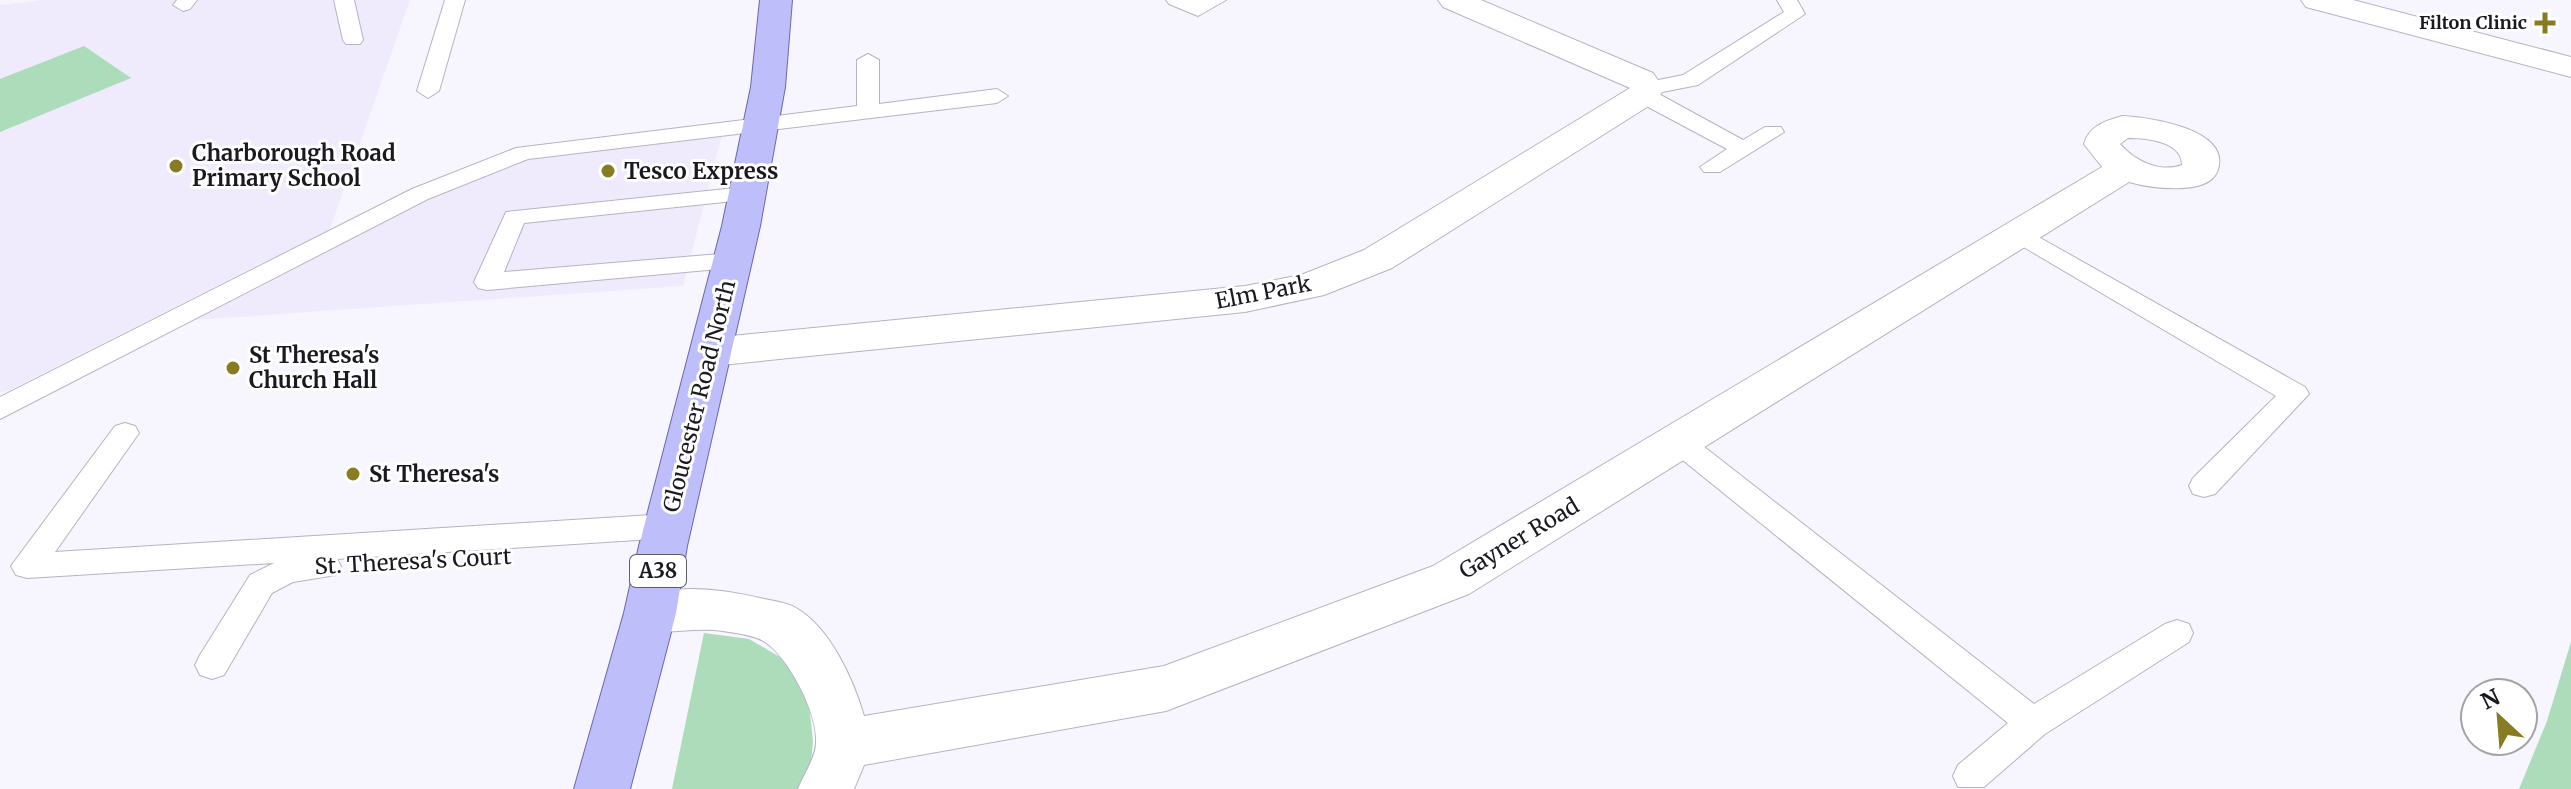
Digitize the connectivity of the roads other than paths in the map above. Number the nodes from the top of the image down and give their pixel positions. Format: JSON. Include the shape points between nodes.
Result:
{"nodes":[{"id":1,"x":344,"y":0,"type":"edge"},
{"id":2,"x":455,"y":0,"type":"edge"},
{"id":3,"x":776,"y":0,"type":"edge"},
{"id":4,"x":1176,"y":0,"type":"edge"},
{"id":5,"x":1216,"y":0,"type":"edge"},
{"id":6,"x":1454,"y":0,"type":"edge"},
{"id":7,"x":1787,"y":0,"type":"edge"},
{"id":8,"x":2329,"y":2,"type":"edge"},
{"id":9,"x":353,"y":40,"type":"dead end"},
{"id":10,"x":868,"y":60,"type":"dead end"},
{"id":11,"x":2571,"y":67,"type":"edge"},
{"id":12,"x":428,"y":91,"type":"dead end"},
{"id":13,"x":1645,"y":92,"type":"junction"},
{"id":14,"x":997,"y":96,"type":"dead end"},
{"id":15,"x":868,"y":112,"type":"junction"},
{"id":16,"x":759,"y":125,"type":"junction"},
{"id":17,"x":1773,"y":132,"type":"dead end"},
{"id":18,"x":1744,"y":149,"type":"junction"},
{"id":19,"x":1712,"y":167,"type":"dead end"},
{"id":20,"x":2127,"y":168,"type":"dead end"},
{"id":21,"x":745,"y":194,"type":"junction"},
{"id":22,"x":2019,"y":234,"type":"junction"},
{"id":23,"x":732,"y":261,"type":"junction"},
{"id":24,"x":711,"y":352,"type":"junction"},
{"id":25,"x":0,"y":409,"type":"edge"},
{"id":26,"x":125,"y":433,"type":"dead end"},
{"id":27,"x":1679,"y":442,"type":"junction"},
{"id":28,"x":2204,"y":486,"type":"dead end"},
{"id":29,"x":666,"y":536,"type":"junction"},
{"id":30,"x":650,"y":613,"type":"junction"},
{"id":31,"x":2177,"y":633,"type":"dead end"},
{"id":32,"x":212,"y":665,"type":"dead end"},
{"id":33,"x":2033,"y":723,"type":"junction"},
{"id":34,"x":835,"y":766,"type":"edge"},
{"id":35,"x":1971,"y":776,"type":"dead end"},
{"id":36,"x":602,"y":789,"type":"edge"}],
"edges":[{"from":1,"to":9,"type":"lane"},
{"from":2,"to":12,"type":"lane"},
{"from":3,"to":16,"type":"main road","name":"Gloucester Road North","number":"A38"},
{"from":4,"to":5,"type":"lane","via":[[1198,10]]},
{"from":6,"to":13,"type":"street","via":[[1641,80]]},
{"from":7,"to":13,"type":"lane","via":[[1795,14],[1690,80]]},
{"from":8,"to":11,"type":"street"},
{"from":10,"to":15,"type":"lane"},
{"from":13,"to":18,"type":"lane"},
{"from":13,"to":24,"type":"street","name":"Elm Park","via":[[1378,259],[1310,286],[1245,299]]},
{"from":14,"to":15,"type":"lane"},
{"from":15,"to":16,"type":"lane"},
{"from":16,"to":21,"type":"main road","name":"Gloucester Road North","number":"A38"},
{"from":16,"to":25,"type":"lane","via":[[504,159],[420,194]]},
{"from":17,"to":18,"type":"lane"},
{"from":18,"to":19,"type":"lane"},
{"from":20,"to":22,"type":"street","name":"Gayner Road"},
{"from":21,"to":23,"type":"main road","name":"Gloucester Road North","number":"A38"},
{"from":21,"to":23,"type":"lane","via":[[515,217],[487,282]]},
{"from":22,"to":27,"type":"street","name":"Gayner Road"},
{"from":22,"to":28,"type":"lane","via":[[2295,394]]},
{"from":23,"to":24,"type":"main road","name":"Gloucester Road North","number":"A38"},
{"from":24,"to":29,"type":"main road","name":"Gloucester Road North","number":"A38"},
{"from":26,"to":29,"type":"lane","via":[[27,566]]},
{"from":27,"to":33,"type":"lane"},
{"from":27,"to":34,"type":"street","name":"Gayner Road","via":[[1451,580],[1166,688]]},
{"from":29,"to":30,"type":"main road","name":"Gloucester Road North","number":"A38"},
{"from":29,"to":32,"type":"lane","name":"St. Theresa's Court","via":[[288,570],[261,584]]},
{"from":30,"to":34,"type":"street","name":"Gayner Road","via":[[721,610],[779,623],[810,654],[831,694]]},
{"from":30,"to":36,"type":"main road","name":"Gloucester Road North","number":"A38"},
{"from":31,"to":33,"type":"lane"},
{"from":33,"to":35,"type":"lane"}]}
